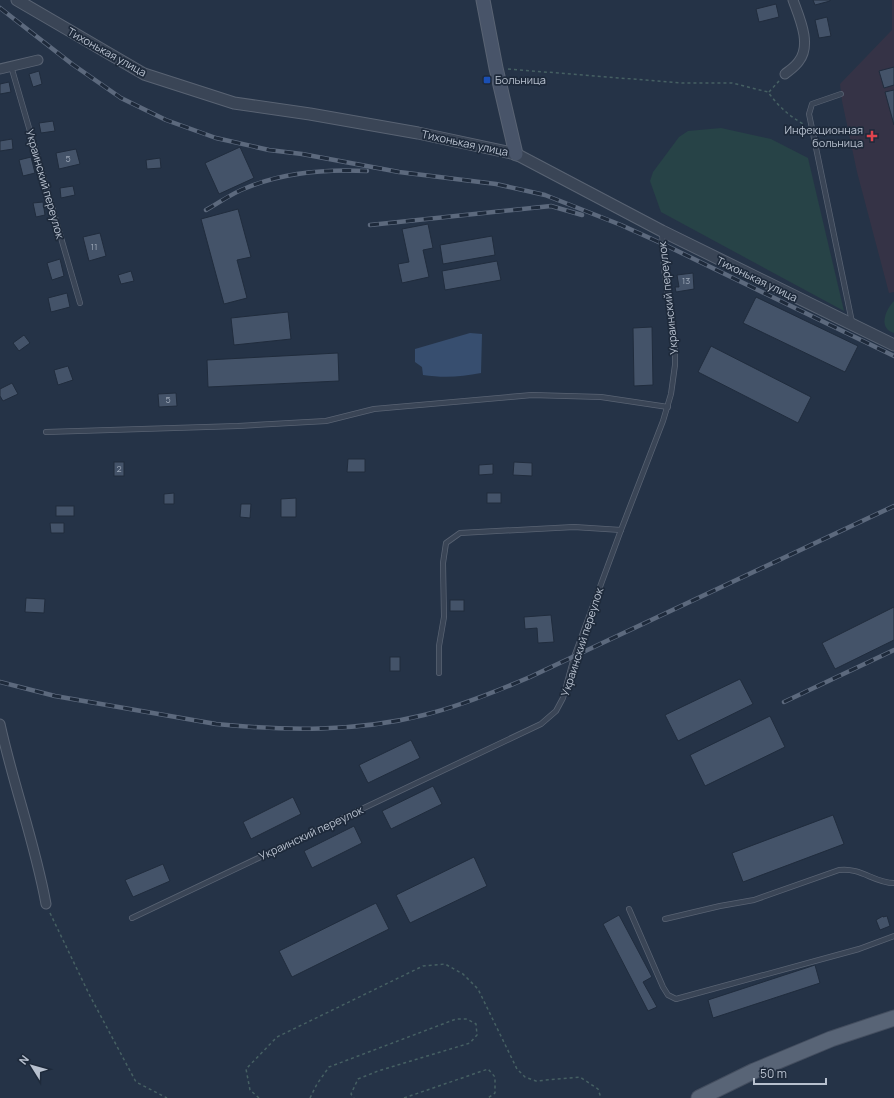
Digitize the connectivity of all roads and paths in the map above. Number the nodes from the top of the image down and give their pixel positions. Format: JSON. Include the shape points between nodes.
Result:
{"nodes":[{"id":1,"x":17,"y":0,"type":"edge"},
{"id":2,"x":483,"y":0,"type":"edge"},
{"id":3,"x":793,"y":0,"type":"edge"},
{"id":4,"x":38,"y":60,"type":"dead end"},
{"id":5,"x":12,"y":66,"type":"junction"},
{"id":6,"x":496,"y":68,"type":"junction"},
{"id":7,"x":0,"y":69,"type":"edge"},
{"id":8,"x":785,"y":74,"type":"joint"},
{"id":9,"x":768,"y":92,"type":"junction"},
{"id":10,"x":841,"y":94,"type":"dead end"},
{"id":11,"x":812,"y":129,"type":"junction"},
{"id":12,"x":516,"y":154,"type":"junction"},
{"id":13,"x":662,"y":231,"type":"junction"},
{"id":14,"x":80,"y":303,"type":"dead end"},
{"id":15,"x":853,"y":326,"type":"junction"},
{"id":16,"x":894,"y":345,"type":"edge"},
{"id":17,"x":668,"y":407,"type":"junction"},
{"id":18,"x":46,"y":432,"type":"dead end"},
{"id":19,"x":621,"y":530,"type":"junction"},
{"id":20,"x":439,"y":673,"type":"dead end"},
{"id":21,"x":0,"y":724,"type":"edge"},
{"id":22,"x":894,"y":883,"type":"edge"},
{"id":23,"x":46,"y":904,"type":"joint"},
{"id":24,"x":629,"y":909,"type":"dead end"},
{"id":25,"x":132,"y":918,"type":"dead end"},
{"id":26,"x":665,"y":919,"type":"dead end"},
{"id":27,"x":894,"y":936,"type":"edge"},
{"id":28,"x":894,"y":1018,"type":"edge"},
{"id":29,"x":167,"y":1098,"type":"edge"},
{"id":30,"x":260,"y":1098,"type":"edge"},
{"id":31,"x":310,"y":1098,"type":"edge"},
{"id":32,"x":354,"y":1098,"type":"edge"},
{"id":33,"x":404,"y":1098,"type":"edge"},
{"id":34,"x":488,"y":1098,"type":"edge"},
{"id":35,"x":601,"y":1098,"type":"edge"},
{"id":36,"x":700,"y":1098,"type":"edge"}],
"edges":[{"from":1,"to":12,"type":"street","name":"Тихонькая улица","via":[[144,74],[234,103],[410,131]]},
{"from":2,"to":6,"type":"main road"},
{"from":3,"to":8,"type":"street","via":[[805,47],[800,61]]},
{"from":4,"to":5,"type":"street"},
{"from":5,"to":7,"type":"street"},
{"from":5,"to":14,"type":"lane","name":"Украинский переулок"},
{"from":6,"to":9,"type":"path","via":[[682,83],[732,83]]},
{"from":6,"to":12,"type":"main road"},
{"from":8,"to":9,"type":"path"},
{"from":9,"to":11,"type":"path","via":[[778,106]]},
{"from":10,"to":11,"type":"lane","via":[[812,104],[809,114]]},
{"from":11,"to":15,"type":"lane"},
{"from":12,"to":13,"type":"street","name":"Тихонькая улица"},
{"from":13,"to":15,"type":"street","name":"Тихонькая улица"},
{"from":13,"to":17,"type":"lane","name":"Украинский переулок","via":[[664,268],[675,346],[674,380]]},
{"from":15,"to":16,"type":"street","name":"Тихонькая улица"},
{"from":17,"to":18,"type":"lane","via":[[601,397],[532,395],[374,409],[326,421]]},
{"from":17,"to":19,"type":"lane","name":"Украинский переулок"},
{"from":19,"to":20,"type":"lane","via":[[574,527],[460,533],[446,543],[443,563],[444,617],[438,646]]},
{"from":19,"to":25,"type":"lane","name":"Украинский переулок","via":[[574,657],[563,698],[556,711],[541,724]]},
{"from":21,"to":23,"type":"street"},
{"from":22,"to":26,"type":"lane","via":[[881,881],[854,869],[839,870],[754,900]]},
{"from":23,"to":29,"type":"path","via":[[89,994],[136,1082]]},
{"from":24,"to":27,"type":"lane","via":[[663,987],[668,996],[676,999],[859,949]]},
{"from":28,"to":36,"type":"main road","via":[[831,1039],[761,1068]]},
{"from":30,"to":35,"type":"path","via":[[250,1090],[246,1070],[277,1038],[423,966],[445,964],[464,974],[478,989],[517,1069],[525,1077],[536,1081],[580,1077],[598,1089]]},
{"from":31,"to":32,"type":"path","via":[[329,1067],[456,1019],[467,1019],[476,1024],[477,1035],[470,1043],[358,1079],[351,1094]]},
{"from":33,"to":34,"type":"path","via":[[488,1069],[495,1077],[495,1093]]}]}
